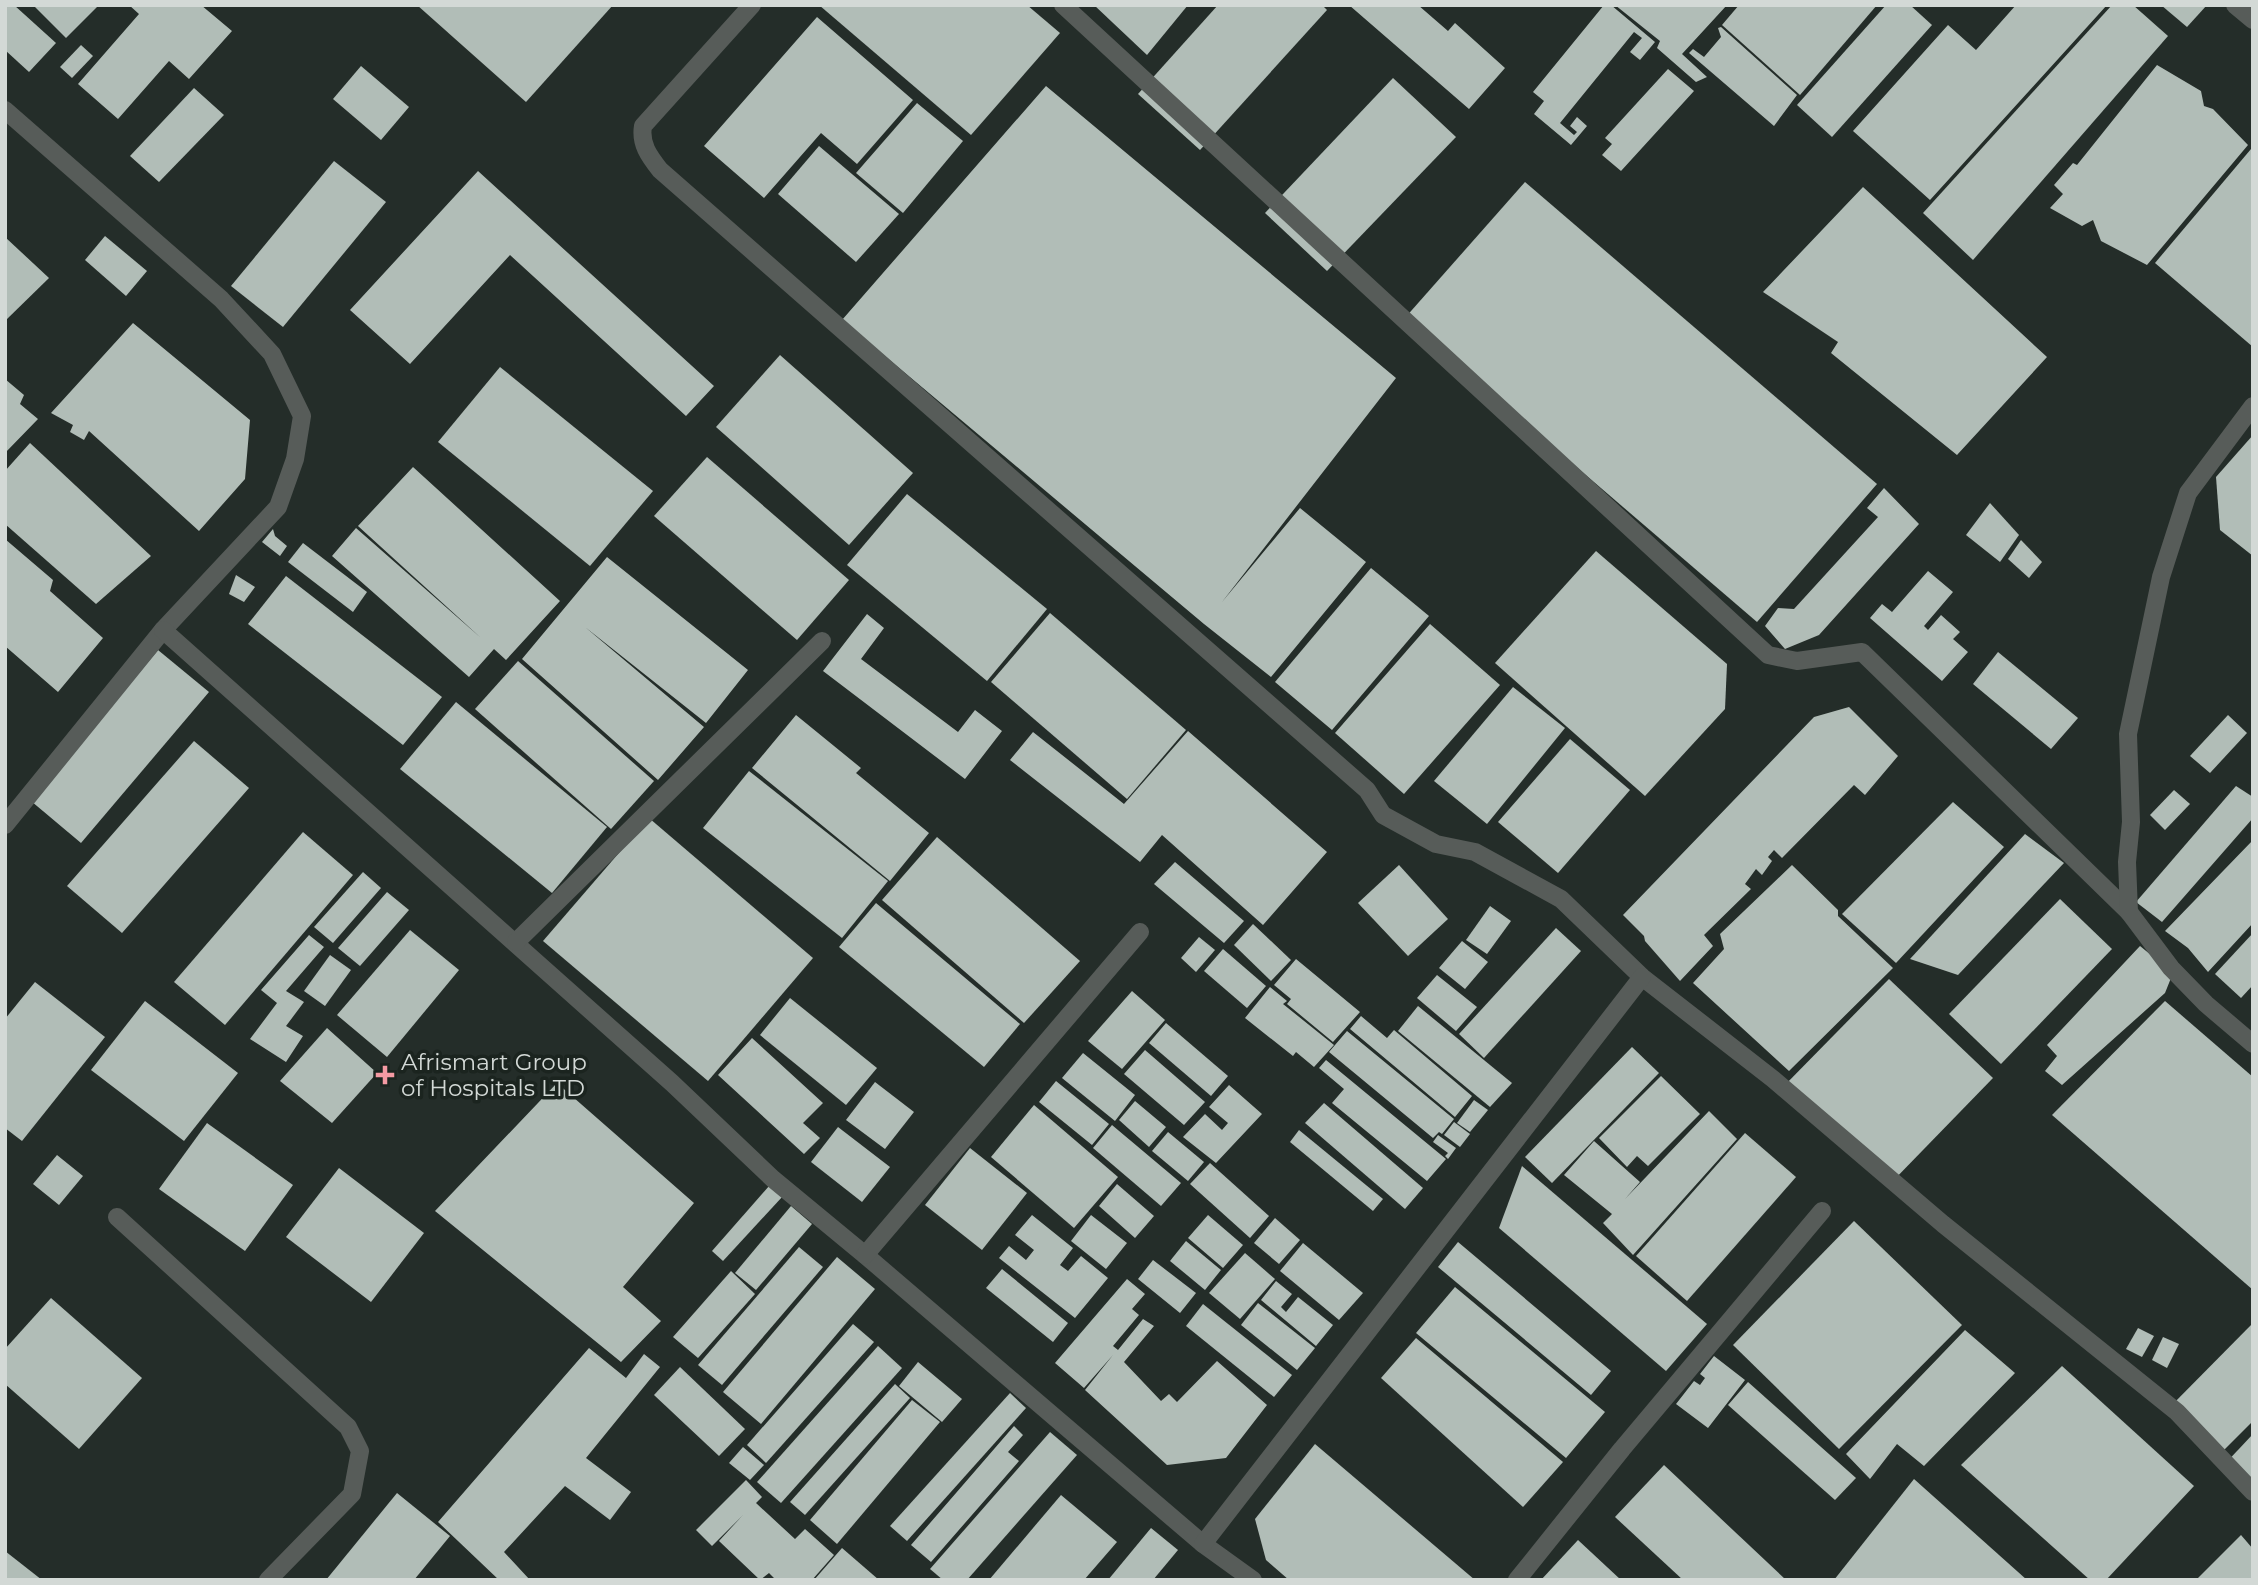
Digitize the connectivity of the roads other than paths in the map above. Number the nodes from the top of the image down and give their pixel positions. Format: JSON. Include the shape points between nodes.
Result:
{"nodes":[{"id":1,"x":752,"y":5,"type":"edge"},
{"id":2,"x":1063,"y":5,"type":"edge"},
{"id":3,"x":2235,"y":5,"type":"edge"},
{"id":4,"x":2253,"y":20,"type":"edge"},
{"id":5,"x":5,"y":110,"type":"edge"},
{"id":6,"x":2253,"y":406,"type":"edge"},
{"id":7,"x":163,"y":630,"type":"junction"},
{"id":8,"x":822,"y":640,"type":"dead end"},
{"id":9,"x":5,"y":825,"type":"edge"},
{"id":10,"x":2129,"y":912,"type":"junction"},
{"id":11,"x":1140,"y":932,"type":"dead end"},
{"id":12,"x":516,"y":942,"type":"junction"},
{"id":13,"x":1642,"y":977,"type":"junction"},
{"id":14,"x":2253,"y":1044,"type":"edge"},
{"id":15,"x":1822,"y":1211,"type":"dead end"},
{"id":16,"x":117,"y":1217,"type":"dead end"},
{"id":17,"x":865,"y":1255,"type":"junction"},
{"id":18,"x":2253,"y":1492,"type":"edge"},
{"id":19,"x":1203,"y":1544,"type":"junction"},
{"id":20,"x":268,"y":1580,"type":"edge"},
{"id":21,"x":1253,"y":1580,"type":"edge"},
{"id":22,"x":1517,"y":1580,"type":"edge"}],
"edges":[{"from":1,"to":13,"type":"street","via":[[643,126],[644,147],[660,170],[1367,790],[1383,815],[1436,844],[1475,852],[1561,899]]},
{"from":2,"to":10,"type":"street","via":[[1768,655],[1797,661],[1862,652]]},
{"from":3,"to":4,"type":"street"},
{"from":5,"to":7,"type":"street","via":[[221,299],[272,354],[302,416],[295,459],[278,507]]},
{"from":6,"to":10,"type":"street","via":[[2188,493],[2161,577],[2128,734]]},
{"from":7,"to":9,"type":"street"},
{"from":7,"to":12,"type":"street"},
{"from":8,"to":12,"type":"street"},
{"from":10,"to":14,"type":"street","via":[[2171,968]]},
{"from":11,"to":17,"type":"street"},
{"from":12,"to":17,"type":"street","via":[[773,1179]]},
{"from":13,"to":18,"type":"street","via":[[1773,1079],[1943,1224],[2177,1412]]},
{"from":13,"to":19,"type":"street"},
{"from":15,"to":22,"type":"street"},
{"from":16,"to":20,"type":"street","via":[[348,1427],[360,1451],[352,1494]]},
{"from":17,"to":19,"type":"street"},
{"from":19,"to":21,"type":"street"}]}
